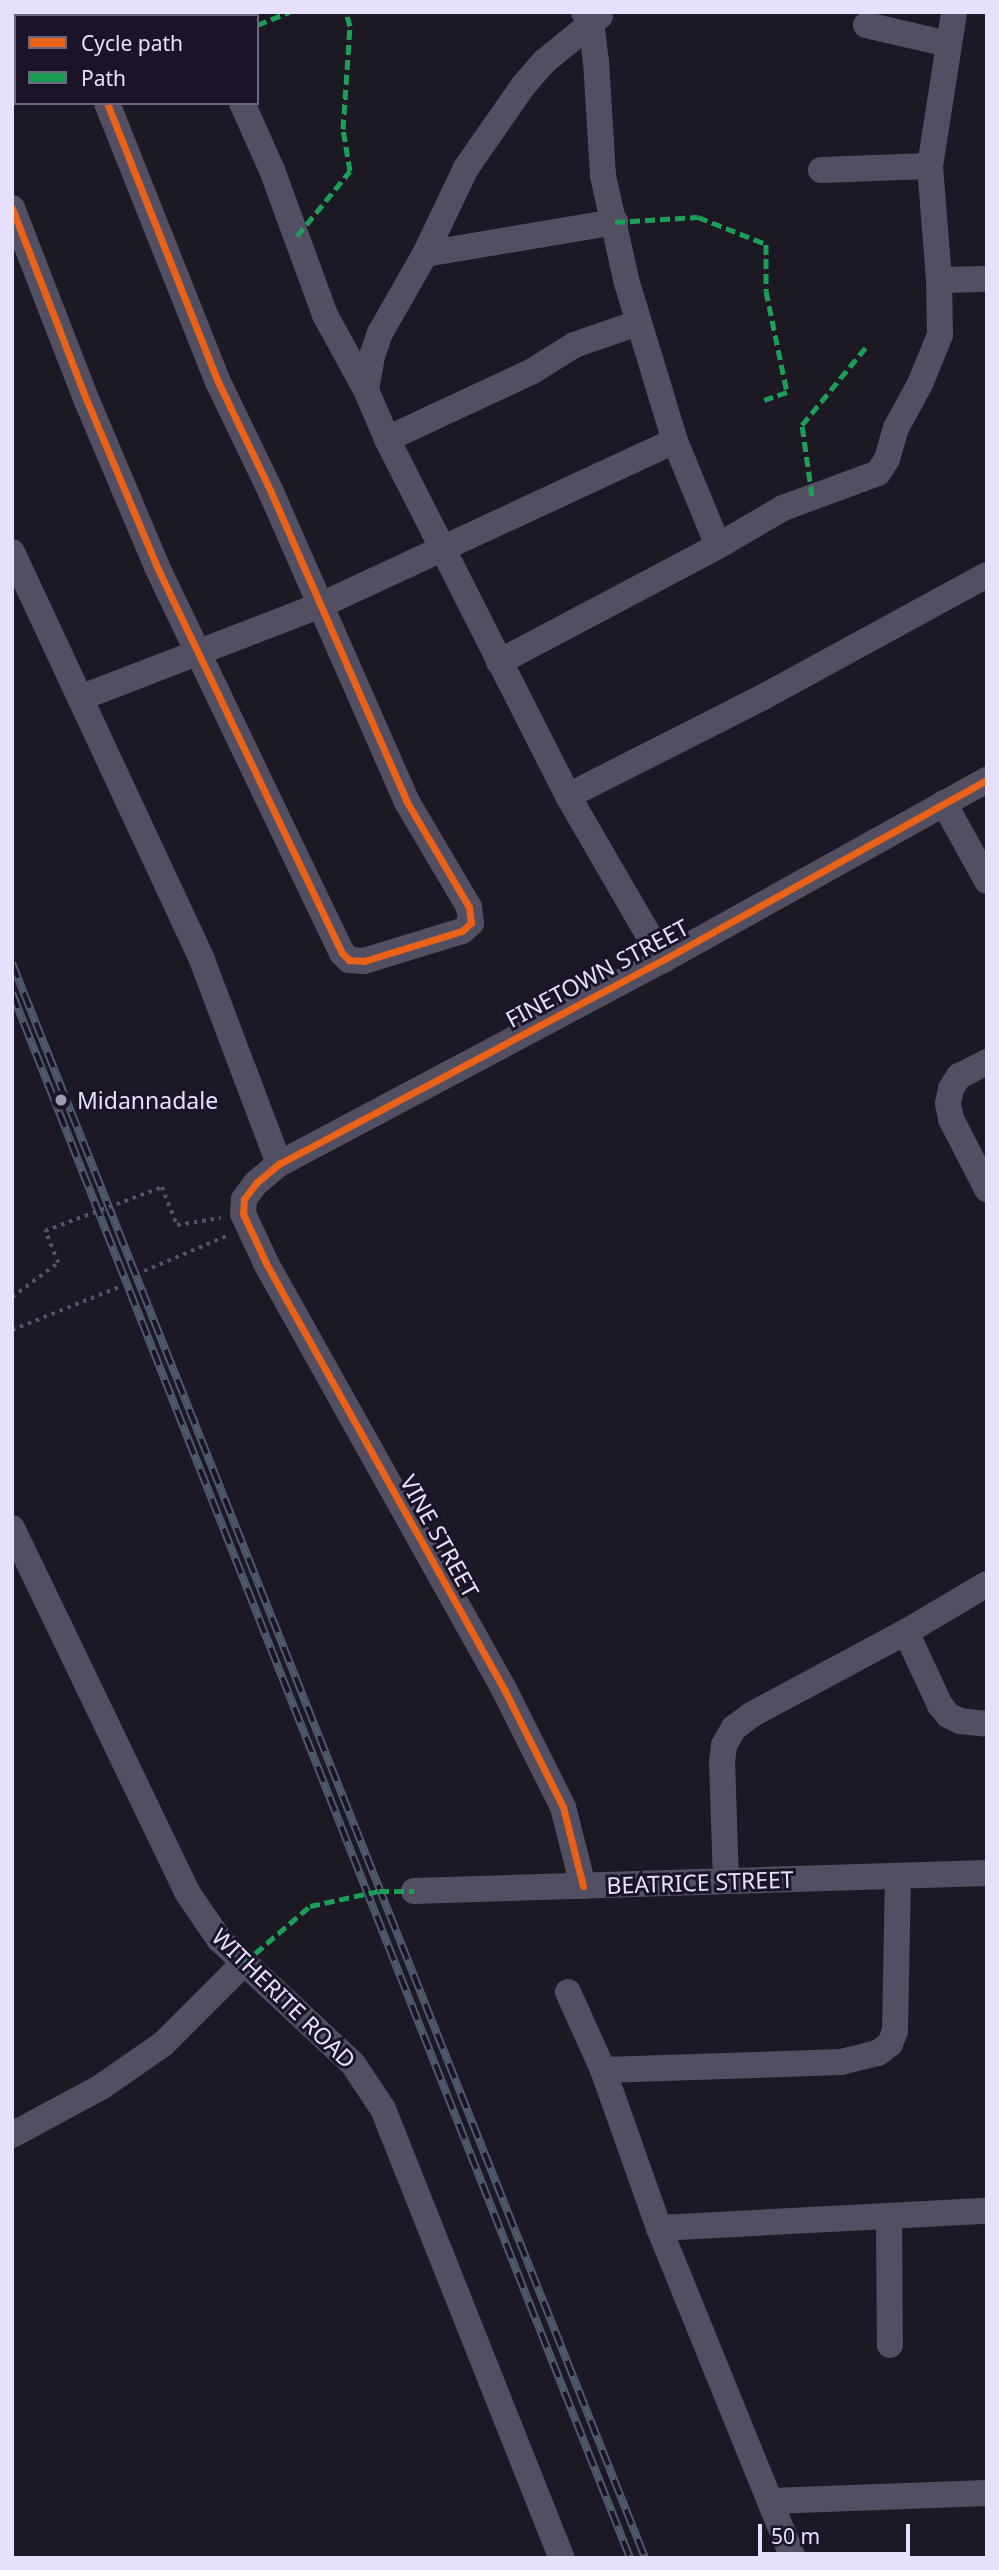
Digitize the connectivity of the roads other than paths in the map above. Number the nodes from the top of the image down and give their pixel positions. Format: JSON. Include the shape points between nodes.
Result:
{"nodes":[{"id":1,"x":954,"y":12,"type":"edge"},
{"id":2,"x":593,"y":16,"type":"edge"},
{"id":3,"x":866,"y":25,"type":"dead end"},
{"id":4,"x":948,"y":44,"type":"junction"},
{"id":5,"x":108,"y":105,"type":"edge"},
{"id":6,"x":243,"y":105,"type":"edge"},
{"id":7,"x":930,"y":166,"type":"junction"},
{"id":8,"x":821,"y":170,"type":"dead end"},
{"id":9,"x":12,"y":208,"type":"edge"},
{"id":10,"x":615,"y":222,"type":"junction"},
{"id":11,"x":425,"y":254,"type":"junction"},
{"id":12,"x":987,"y":279,"type":"edge"},
{"id":13,"x":939,"y":280,"type":"junction"},
{"id":14,"x":638,"y":323,"type":"junction"},
{"id":15,"x":366,"y":390,"type":"junction"},
{"id":16,"x":387,"y":439,"type":"junction"},
{"id":17,"x":674,"y":441,"type":"junction"},
{"id":18,"x":718,"y":546,"type":"junction"},
{"id":19,"x":444,"y":547,"type":"junction"},
{"id":20,"x":12,"y":552,"type":"edge"},
{"id":21,"x":987,"y":575,"type":"edge"},
{"id":22,"x":321,"y":605,"type":"junction"},
{"id":23,"x":198,"y":651,"type":"junction"},
{"id":24,"x":499,"y":662,"type":"junction"},
{"id":25,"x":80,"y":698,"type":"junction"},
{"id":26,"x":987,"y":780,"type":"edge"},
{"id":27,"x":568,"y":796,"type":"junction"},
{"id":28,"x":944,"y":803,"type":"junction"},
{"id":29,"x":987,"y":881,"type":"edge"},
{"id":30,"x":663,"y":960,"type":"junction"},
{"id":31,"x":987,"y":1062,"type":"edge"},
{"id":32,"x":279,"y":1164,"type":"junction"},
{"id":33,"x":987,"y":1189,"type":"edge"},
{"id":34,"x":245,"y":1221,"type":"joint"},
{"id":35,"x":12,"y":1528,"type":"edge"},
{"id":36,"x":987,"y":1584,"type":"edge"},
{"id":37,"x":906,"y":1632,"type":"junction"},
{"id":38,"x":987,"y":1724,"type":"edge"},
{"id":39,"x":987,"y":1873,"type":"edge"},
{"id":40,"x":898,"y":1876,"type":"junction"},
{"id":41,"x":726,"y":1881,"type":"junction"},
{"id":42,"x":583,"y":1886,"type":"junction"},
{"id":43,"x":414,"y":1891,"type":"dead end"},
{"id":44,"x":244,"y":1963,"type":"junction"},
{"id":45,"x":568,"y":1992,"type":"dead end"},
{"id":46,"x":603,"y":2070,"type":"junction"},
{"id":47,"x":12,"y":2135,"type":"edge"},
{"id":48,"x":987,"y":2211,"type":"edge"},
{"id":49,"x":889,"y":2216,"type":"junction"},
{"id":50,"x":659,"y":2228,"type":"junction"},
{"id":51,"x":890,"y":2345,"type":"dead end"},
{"id":52,"x":987,"y":2493,"type":"edge"},
{"id":53,"x":771,"y":2501,"type":"junction"},
{"id":54,"x":562,"y":2558,"type":"edge"},
{"id":55,"x":793,"y":2558,"type":"edge"}],
"edges":[{"from":1,"to":4,"type":"street"},
{"from":2,"to":10,"type":"street","via":[[603,176]]},
{"from":2,"to":11,"type":"street","via":[[545,61],[505,109],[466,168]]},
{"from":3,"to":4,"type":"street"},
{"from":4,"to":7,"type":"street"},
{"from":5,"to":22,"type":"street","via":[[218,382]]},
{"from":6,"to":15,"type":"street","via":[[325,315]]},
{"from":7,"to":8,"type":"street"},
{"from":7,"to":13,"type":"street"},
{"from":9,"to":23,"type":"street","via":[[86,401]]},
{"from":10,"to":11,"type":"street"},
{"from":10,"to":14,"type":"street"},
{"from":11,"to":15,"type":"street","via":[[380,333]]},
{"from":12,"to":13,"type":"street"},
{"from":13,"to":18,"type":"street","via":[[938,342],[878,473],[783,508]]},
{"from":14,"to":16,"type":"street","via":[[574,345],[531,372]]},
{"from":14,"to":17,"type":"street"},
{"from":15,"to":16,"type":"street"},
{"from":16,"to":19,"type":"street"},
{"from":17,"to":18,"type":"street"},
{"from":17,"to":19,"type":"street"},
{"from":18,"to":24,"type":"street"},
{"from":19,"to":22,"type":"street"},
{"from":19,"to":24,"type":"street"},
{"from":20,"to":25,"type":"street"},
{"from":21,"to":27,"type":"street"},
{"from":22,"to":23,"type":"street"},
{"from":22,"to":23,"type":"street","via":[[407,802],[469,907],[471,923],[461,931],[364,961],[349,960],[318,906]]},
{"from":23,"to":25,"type":"street"},
{"from":24,"to":27,"type":"street"},
{"from":25,"to":32,"type":"street","via":[[202,960]]},
{"from":26,"to":28,"type":"street","name":"FINETOWN STREET"},
{"from":27,"to":30,"type":"street"},
{"from":28,"to":29,"type":"street"},
{"from":28,"to":30,"type":"street","name":"FINETOWN STREET"},
{"from":30,"to":32,"type":"street","name":"FINETOWN STREET"},
{"from":31,"to":33,"type":"street","via":[[959,1076],[948,1103],[951,1119]]},
{"from":32,"to":34,"type":"street","name":"FINETOWN STREET","via":[[244,1199]]},
{"from":34,"to":42,"type":"street","name":"VINE STREET","via":[[505,1690],[563,1807]]},
{"from":35,"to":44,"type":"street","name":"WITHERITE ROAD","via":[[187,1892],[219,1939]]},
{"from":36,"to":37,"type":"street"},
{"from":37,"to":38,"type":"street","via":[[940,1705],[960,1721]]},
{"from":37,"to":41,"type":"street","via":[[751,1714],[734,1728],[724,1745],[722,1762]]},
{"from":39,"to":40,"type":"street","name":"BEATRICE STREET"},
{"from":40,"to":41,"type":"street","name":"BEATRICE STREET"},
{"from":40,"to":46,"type":"street","via":[[895,2031],[890,2044],[878,2053],[841,2063]]},
{"from":41,"to":42,"type":"street","name":"BEATRICE STREET"},
{"from":42,"to":43,"type":"street","name":"BEATRICE STREET"},
{"from":44,"to":47,"type":"street","via":[[163,2044],[101,2087]]},
{"from":44,"to":54,"type":"street","name":"WITHERITE ROAD","via":[[353,2064],[383,2109]]},
{"from":45,"to":46,"type":"street"},
{"from":46,"to":50,"type":"street"},
{"from":48,"to":49,"type":"street"},
{"from":49,"to":50,"type":"street"},
{"from":49,"to":51,"type":"street"},
{"from":50,"to":53,"type":"street"},
{"from":52,"to":53,"type":"street"},
{"from":53,"to":55,"type":"street"}]}
